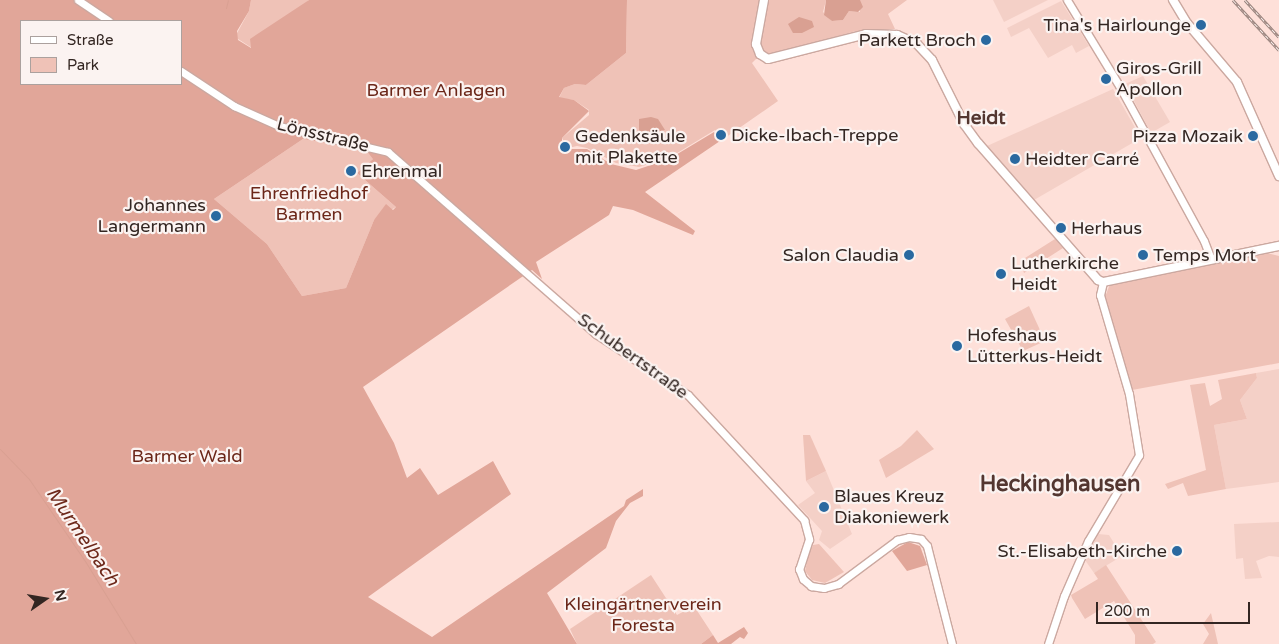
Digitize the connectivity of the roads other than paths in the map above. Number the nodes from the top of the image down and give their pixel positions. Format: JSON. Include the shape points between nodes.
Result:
{"nodes":[{"id":1,"x":78,"y":0,"type":"edge"},
{"id":2,"x":764,"y":0,"type":"edge"},
{"id":3,"x":1067,"y":0,"type":"edge"},
{"id":4,"x":1173,"y":0,"type":"edge"},
{"id":5,"x":108,"y":20,"type":"edge"},
{"id":6,"x":182,"y":72,"type":"edge"},
{"id":7,"x":388,"y":152,"type":"joint"},
{"id":8,"x":1279,"y":176,"type":"edge"},
{"id":9,"x":1279,"y":246,"type":"edge"},
{"id":10,"x":1210,"y":259,"type":"junction"},
{"id":11,"x":1103,"y":282,"type":"junction"},
{"id":12,"x":952,"y":644,"type":"edge"},
{"id":13,"x":1048,"y":644,"type":"edge"}],
"edges":[{"from":1,"to":5,"type":"street"},
{"from":2,"to":11,"type":"main road","via":[[756,44],[760,54],[768,59],[866,34],[897,36],[917,44],[932,60],[964,124],[978,143]]},
{"from":3,"to":10,"type":"street","via":[[1124,94],[1204,241]]},
{"from":4,"to":8,"type":"main road","via":[[1187,23],[1237,82]]},
{"from":6,"to":7,"type":"street","name":"Lönsstraße","via":[[234,106],[279,126]]},
{"from":7,"to":12,"type":"street","name":"Schubertstraße","via":[[596,334],[674,384],[701,408],[804,520],[810,533],[800,562],[800,574],[807,583],[819,588],[844,581],[902,538],[921,539],[929,552]]},
{"from":9,"to":10,"type":"main road"},
{"from":10,"to":11,"type":"main road"},
{"from":11,"to":13,"type":"street","via":[[1100,295],[1129,394],[1139,454],[1088,541]]}]}
